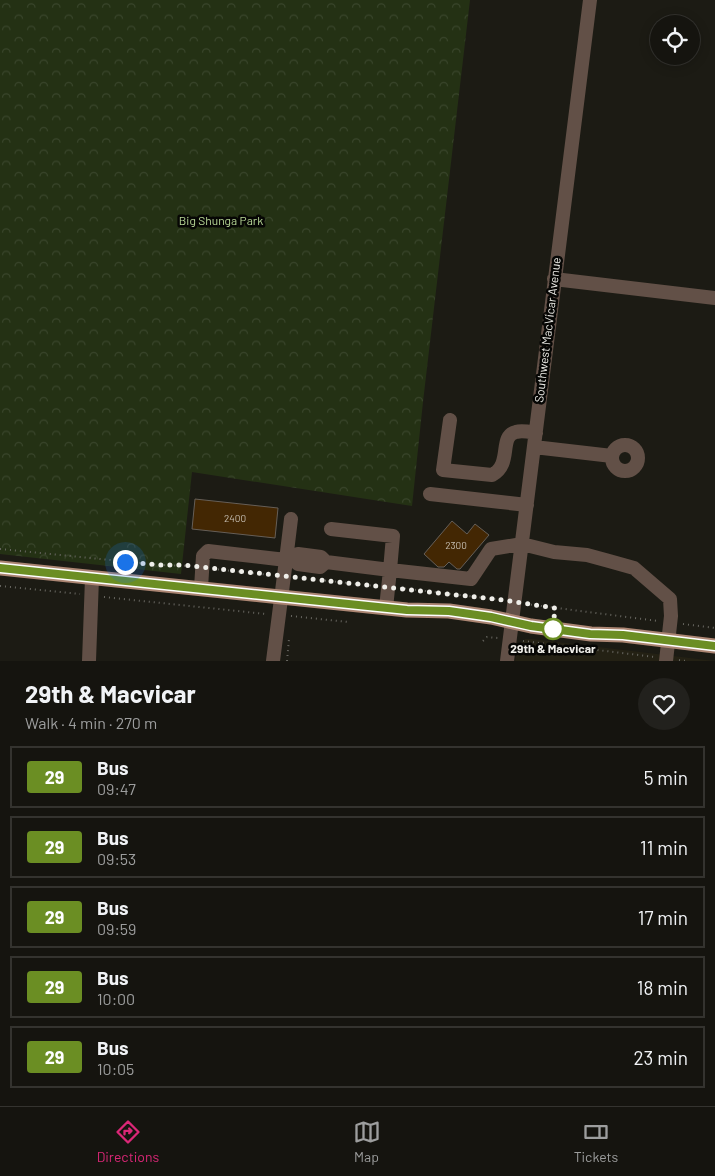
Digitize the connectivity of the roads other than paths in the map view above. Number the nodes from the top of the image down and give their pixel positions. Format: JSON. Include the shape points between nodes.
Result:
{"nodes":[{"id":1,"x":590,"y":0,"type":"edge"},
{"id":2,"x":554,"y":279,"type":"junction"},
{"id":3,"x":715,"y":298,"type":"edge"},
{"id":4,"x":450,"y":420,"type":"dead end"},
{"id":5,"x":536,"y":432,"type":"junction"},
{"id":6,"x":534,"y":447,"type":"junction"},
{"id":7,"x":612,"y":456,"type":"dead end"},
{"id":8,"x":430,"y":494,"type":"dead end"},
{"id":9,"x":527,"y":505,"type":"junction"},
{"id":10,"x":291,"y":519,"type":"dead end"},
{"id":11,"x":331,"y":529,"type":"dead end"},
{"id":12,"x":522,"y":544,"type":"junction"},
{"id":13,"x":290,"y":560,"type":"junction"},
{"id":14,"x":0,"y":568,"type":"edge"},
{"id":15,"x":390,"y":570,"type":"junction"},
{"id":16,"x":92,"y":578,"type":"junction"},
{"id":17,"x":201,"y":588,"type":"junction"},
{"id":18,"x":281,"y":597,"type":"junction"},
{"id":19,"x":386,"y":608,"type":"junction"},
{"id":20,"x":511,"y":622,"type":"junction"},
{"id":21,"x":669,"y":640,"type":"junction"},
{"id":22,"x":715,"y":646,"type":"edge"},
{"id":23,"x":666,"y":660,"type":"edge"},
{"id":24,"x":89,"y":661,"type":"edge"},
{"id":25,"x":273,"y":661,"type":"edge"},
{"id":26,"x":507,"y":661,"type":"edge"}],
"edges":[{"from":1,"to":2,"type":"street","name":"Southwest MacVicar Avenue"},
{"from":2,"to":3,"type":"street"},
{"from":2,"to":5,"type":"street","name":"Southwest MacVicar Avenue"},
{"from":4,"to":5,"type":"street","via":[[443,470],[492,475],[503,464],[506,440],[512,433]]},
{"from":5,"to":6,"type":"street","name":"Southwest MacVicar Avenue"},
{"from":6,"to":7,"type":"street"},
{"from":6,"to":9,"type":"street","name":"Southwest MacVicar Avenue"},
{"from":8,"to":9,"type":"street"},
{"from":9,"to":12,"type":"street","name":"Southwest MacVicar Avenue"},
{"from":10,"to":13,"type":"street"},
{"from":11,"to":15,"type":"street","via":[[393,536]]},
{"from":12,"to":15,"type":"street","via":[[491,549],[471,579]]},
{"from":12,"to":20,"type":"street","name":"Southwest MacVicar Avenue"},
{"from":12,"to":21,"type":"street","via":[[634,568],[670,599]]},
{"from":13,"to":15,"type":"street","via":[[298,564],[320,566],[326,562]]},
{"from":13,"to":17,"type":"street","via":[[208,551],[203,556]]},
{"from":13,"to":18,"type":"street"},
{"from":14,"to":16,"type":"main road"},
{"from":15,"to":19,"type":"street"},
{"from":16,"to":17,"type":"main road"},
{"from":16,"to":24,"type":"street"},
{"from":17,"to":18,"type":"main road"},
{"from":18,"to":19,"type":"main road"},
{"from":18,"to":25,"type":"street"},
{"from":19,"to":20,"type":"main road","via":[[449,611]]},
{"from":20,"to":21,"type":"main road"},
{"from":20,"to":26,"type":"street","name":"Southwest MacVicar Avenue"},
{"from":21,"to":22,"type":"main road"},
{"from":21,"to":23,"type":"street"}]}
